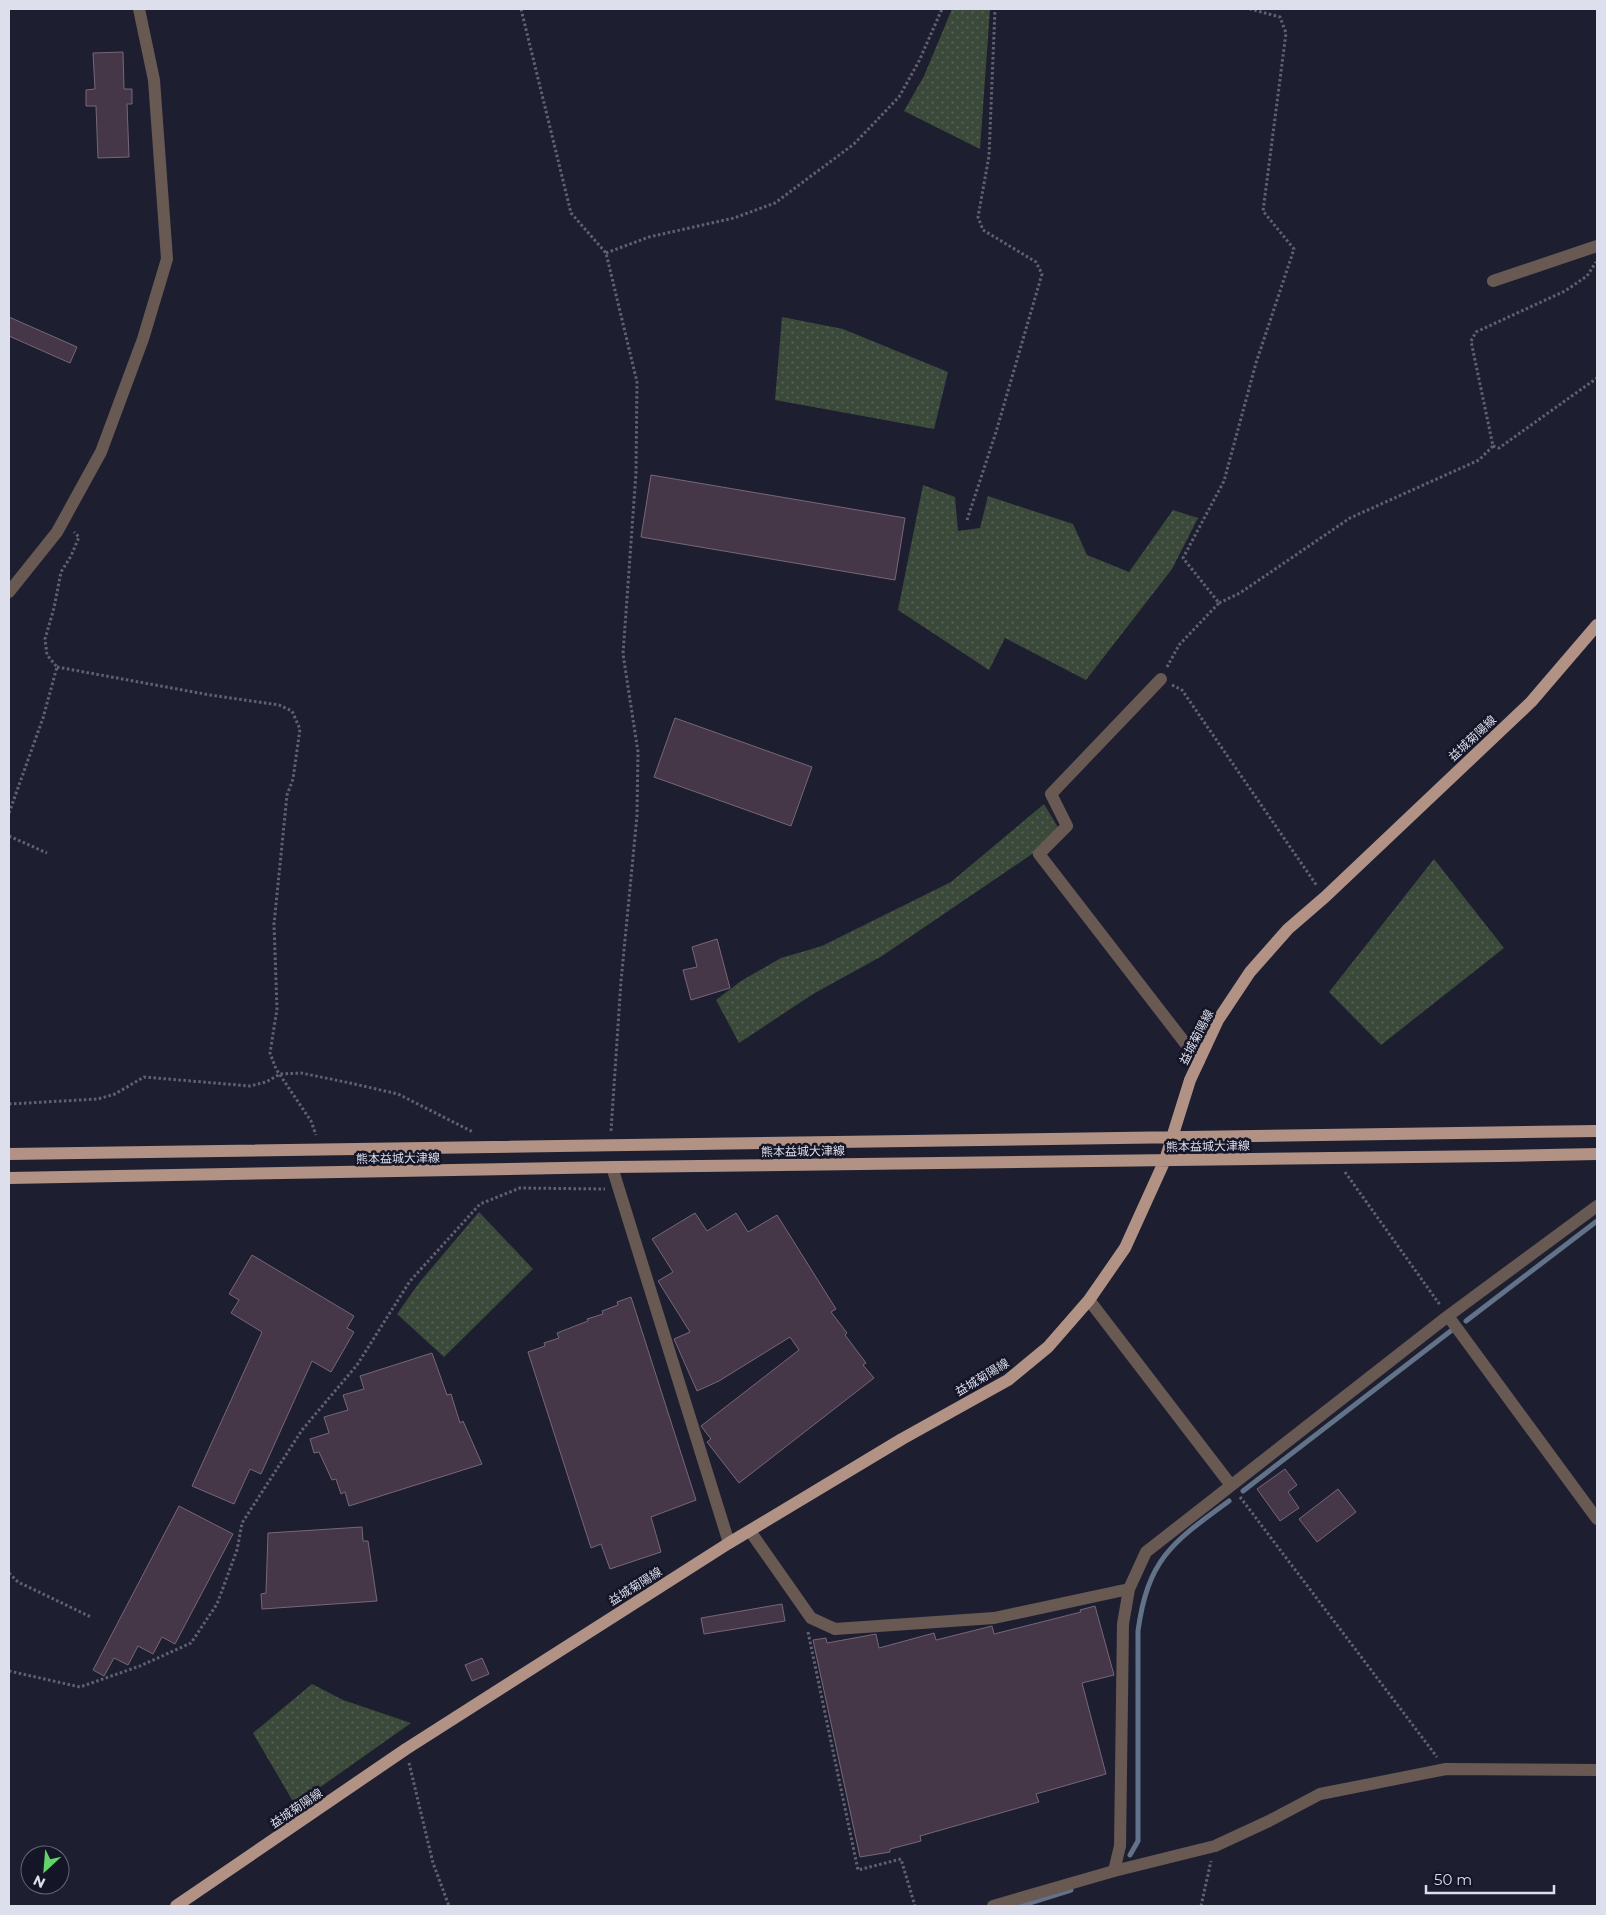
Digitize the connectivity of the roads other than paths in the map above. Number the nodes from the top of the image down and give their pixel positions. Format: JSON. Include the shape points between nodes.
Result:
{"nodes":[{"id":1,"x":139,"y":9,"type":"edge"},
{"id":2,"x":1597,"y":246,"type":"edge"},
{"id":3,"x":1493,"y":281,"type":"dead end"},
{"id":4,"x":9,"y":592,"type":"edge"},
{"id":5,"x":1596,"y":631,"type":"edge"},
{"id":6,"x":1161,"y":679,"type":"road end"},
{"id":7,"x":1199,"y":1061,"type":"junction"},
{"id":8,"x":1597,"y":1131,"type":"edge"},
{"id":9,"x":1173,"y":1138,"type":"junction"},
{"id":10,"x":9,"y":1154,"type":"edge"},
{"id":11,"x":1597,"y":1154,"type":"edge"},
{"id":12,"x":1165,"y":1160,"type":"junction"},
{"id":13,"x":612,"y":1166,"type":"junction"},
{"id":14,"x":9,"y":1178,"type":"edge"},
{"id":15,"x":1597,"y":1206,"type":"edge"},
{"id":16,"x":1089,"y":1300,"type":"junction"},
{"id":17,"x":1448,"y":1316,"type":"junction"},
{"id":18,"x":1230,"y":1484,"type":"junction"},
{"id":19,"x":1597,"y":1519,"type":"edge"},
{"id":20,"x":750,"y":1530,"type":"junction"},
{"id":21,"x":730,"y":1543,"type":"junction"},
{"id":22,"x":1128,"y":1589,"type":"junction"},
{"id":23,"x":1597,"y":1770,"type":"edge"},
{"id":24,"x":1114,"y":1871,"type":"junction"},
{"id":25,"x":176,"y":1906,"type":"edge"},
{"id":26,"x":993,"y":1906,"type":"edge"}],
"edges":[{"from":1,"to":4,"type":"street","via":[[154,80],[167,259],[143,338],[101,452],[63,520]]},
{"from":2,"to":3,"type":"street"},
{"from":5,"to":7,"type":"main road","name":"益城菊陽線","via":[[1531,702],[1288,929],[1250,972],[1218,1020]]},
{"from":6,"to":7,"type":"street","via":[[1051,794],[1067,826],[1040,854]]},
{"from":7,"to":9,"type":"main road","name":"益城菊陽線"},
{"from":8,"to":9,"type":"main road","name":"熊本益城大津線"},
{"from":9,"to":10,"type":"main road","name":"熊本益城大津線"},
{"from":9,"to":12,"type":"main road","name":"益城菊陽線"},
{"from":11,"to":12,"type":"main road","name":"熊本益城大津線"},
{"from":12,"to":13,"type":"main road","name":"熊本益城大津線"},
{"from":12,"to":16,"type":"main road","name":"益城菊陽線","via":[[1125,1248]]},
{"from":13,"to":14,"type":"main road","name":"熊本益城大津線"},
{"from":13,"to":21,"type":"street"},
{"from":15,"to":17,"type":"street"},
{"from":16,"to":18,"type":"street"},
{"from":16,"to":20,"type":"main road","name":"益城菊陽線","via":[[1048,1347],[1008,1380]]},
{"from":17,"to":18,"type":"street"},
{"from":17,"to":19,"type":"street"},
{"from":18,"to":22,"type":"street","via":[[1146,1552]]},
{"from":20,"to":21,"type":"main road","name":"益城菊陽線"},
{"from":20,"to":22,"type":"street","via":[[811,1618],[835,1629],[994,1618]]},
{"from":21,"to":25,"type":"main road","name":"益城菊陽線","via":[[406,1749]]},
{"from":22,"to":24,"type":"street","via":[[1123,1624],[1120,1846]]},
{"from":23,"to":24,"type":"street","via":[[1446,1769],[1320,1794],[1214,1846]]},
{"from":24,"to":26,"type":"street"}]}
